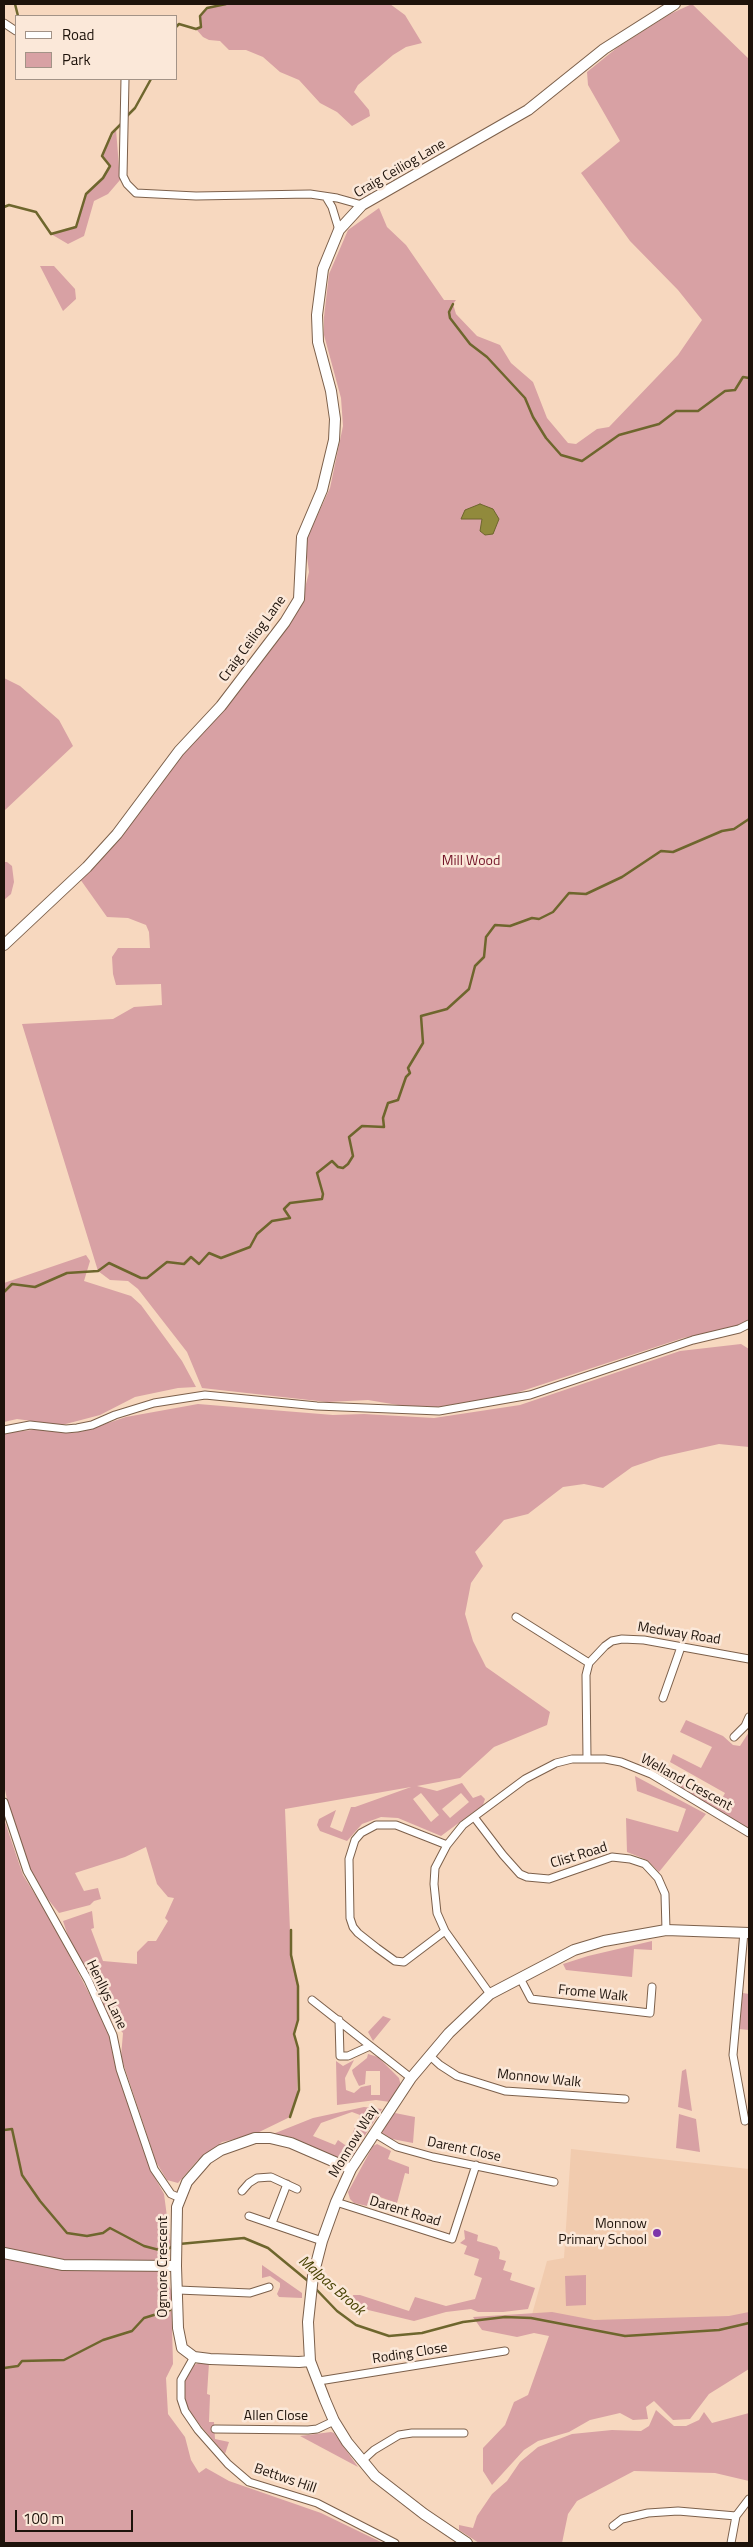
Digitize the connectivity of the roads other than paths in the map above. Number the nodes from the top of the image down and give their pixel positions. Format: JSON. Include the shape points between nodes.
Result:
{"nodes":[{"id":1,"x":676,"y":4,"type":"edge"},
{"id":2,"x":4,"y":23,"type":"edge"},
{"id":3,"x":15,"y":30,"type":"edge"},
{"id":4,"x":125,"y":80,"type":"edge"},
{"id":5,"x":326,"y":197,"type":"junction"},
{"id":6,"x":362,"y":206,"type":"junction"},
{"id":7,"x":339,"y":230,"type":"junction"},
{"id":8,"x":4,"y":945,"type":"edge"},
{"id":9,"x":749,"y":1324,"type":"edge"},
{"id":10,"x":4,"y":1430,"type":"edge"},
{"id":11,"x":516,"y":1617,"type":"dead end"},
{"id":12,"x":681,"y":1647,"type":"junction"},
{"id":13,"x":749,"y":1660,"type":"edge"},
{"id":14,"x":589,"y":1663,"type":"junction"},
{"id":15,"x":663,"y":1698,"type":"dead end"},
{"id":16,"x":749,"y":1717,"type":"edge"},
{"id":17,"x":734,"y":1737,"type":"dead end"},
{"id":18,"x":587,"y":1758,"type":"junction"},
{"id":19,"x":4,"y":1802,"type":"edge"},
{"id":20,"x":474,"y":1817,"type":"junction"},
{"id":21,"x":749,"y":1833,"type":"edge"},
{"id":22,"x":447,"y":1845,"type":"junction"},
{"id":23,"x":666,"y":1930,"type":"junction"},
{"id":24,"x":445,"y":1932,"type":"junction"},
{"id":25,"x":747,"y":1932,"type":"edge"},
{"id":26,"x":520,"y":1978,"type":"junction"},
{"id":27,"x":652,"y":1986,"type":"dead end"},
{"id":28,"x":490,"y":1994,"type":"junction"},
{"id":29,"x":312,"y":2000,"type":"dead end"},
{"id":30,"x":339,"y":2020,"type":"junction"},
{"id":31,"x":370,"y":2046,"type":"junction"},
{"id":32,"x":429,"y":2055,"type":"junction"},
{"id":33,"x":411,"y":2078,"type":"junction"},
{"id":34,"x":625,"y":2100,"type":"dead end"},
{"id":35,"x":745,"y":2121,"type":"dead end"},
{"id":36,"x":374,"y":2133,"type":"junction"},
{"id":37,"x":476,"y":2165,"type":"junction"},
{"id":38,"x":351,"y":2169,"type":"junction"},
{"id":39,"x":554,"y":2182,"type":"dead end"},
{"id":40,"x":286,"y":2184,"type":"junction"},
{"id":41,"x":297,"y":2189,"type":"dead end"},
{"id":42,"x":242,"y":2191,"type":"dead end"},
{"id":43,"x":180,"y":2198,"type":"junction"},
{"id":44,"x":336,"y":2202,"type":"junction"},
{"id":45,"x":249,"y":2216,"type":"dead end"},
{"id":46,"x":272,"y":2223,"type":"junction"},
{"id":47,"x":322,"y":2241,"type":"junction"},
{"id":48,"x":4,"y":2253,"type":"edge"},
{"id":49,"x":176,"y":2261,"type":"junction"},
{"id":50,"x":269,"y":2287,"type":"dead end"},
{"id":51,"x":178,"y":2290,"type":"junction"},
{"id":52,"x":505,"y":2351,"type":"dead end"},
{"id":53,"x":194,"y":2357,"type":"junction"},
{"id":54,"x":310,"y":2360,"type":"junction"},
{"id":55,"x":319,"y":2381,"type":"junction"},
{"id":56,"x":334,"y":2421,"type":"junction"},
{"id":57,"x":215,"y":2429,"type":"dead end"},
{"id":58,"x":464,"y":2433,"type":"dead end"},
{"id":59,"x":362,"y":2460,"type":"junction"},
{"id":60,"x":749,"y":2498,"type":"edge"},
{"id":61,"x":736,"y":2516,"type":"junction"},
{"id":62,"x":613,"y":2526,"type":"dead end"},
{"id":63,"x":395,"y":2543,"type":"edge"},
{"id":64,"x":468,"y":2543,"type":"edge"},
{"id":65,"x":731,"y":2543,"type":"edge"}],
"edges":[{"from":1,"to":6,"type":"street","name":"Craig Ceiliog Lane","via":[[604,49],[528,110]]},
{"from":2,"to":3,"type":"street"},
{"from":4,"to":5,"type":"street","via":[[123,176],[136,193],[196,196],[310,194]]},
{"from":5,"to":6,"type":"street"},
{"from":5,"to":7,"type":"street"},
{"from":6,"to":7,"type":"street","name":"Craig Ceiliog Lane"},
{"from":7,"to":8,"type":"street","name":"Craig Ceiliog Lane","via":[[324,269],[317,315],[318,342],[335,419],[334,440],[322,490],[302,537],[299,599],[222,706],[179,751],[117,834],[87,867]]},
{"from":9,"to":10,"type":"street","via":[[530,1395],[439,1411],[317,1406],[204,1395],[154,1403],[77,1428],[30,1425]]},
{"from":11,"to":14,"type":"street"},
{"from":12,"to":13,"type":"street","name":"Medway Road"},
{"from":12,"to":14,"type":"street","name":"Medway Road","via":[[622,1639],[604,1646]]},
{"from":12,"to":15,"type":"street"},
{"from":14,"to":18,"type":"street","via":[[586,1674]]},
{"from":16,"to":17,"type":"street"},
{"from":18,"to":20,"type":"street","name":"Welland Crescent","via":[[542,1768]]},
{"from":18,"to":21,"type":"street","name":"Welland Crescent","via":[[621,1762],[650,1774]]},
{"from":19,"to":43,"type":"street","name":"Henllys Lane","via":[[26,1871],[88,1980],[113,2036],[120,2069],[154,2169],[172,2194]]},
{"from":20,"to":22,"type":"street","name":"Welland Crescent"},
{"from":20,"to":23,"type":"street","name":"Clist Road","via":[[503,1856],[527,1878],[549,1879],[612,1857],[645,1864],[658,1878],[665,1894]]},
{"from":22,"to":24,"type":"street","name":"Welland Crescent","via":[[435,1868],[434,1884],[437,1913]]},
{"from":22,"to":24,"type":"street","via":[[396,1825],[376,1825],[355,1840],[349,1859],[350,1918],[358,1933],[377,1948],[395,1961],[404,1962]]},
{"from":23,"to":25,"type":"street","name":"Monnow Way"},
{"from":23,"to":26,"type":"street","name":"Monnow Way","via":[[622,1937],[574,1950]]},
{"from":24,"to":28,"type":"street","name":"Welland Crescent"},
{"from":25,"to":35,"type":"street","via":[[733,2055]]},
{"from":26,"to":27,"type":"street","name":"Frome Walk","via":[[531,1999],[650,2013]]},
{"from":26,"to":28,"type":"street","name":"Monnow Way"},
{"from":28,"to":32,"type":"street","name":"Monnow Way"},
{"from":29,"to":30,"type":"street"},
{"from":30,"to":31,"type":"street"},
{"from":30,"to":31,"type":"street","via":[[340,2056],[348,2056]]},
{"from":31,"to":33,"type":"street"},
{"from":32,"to":33,"type":"street","name":"Monnow Way"},
{"from":32,"to":34,"type":"street","name":"Monnow Walk","via":[[457,2076],[505,2091]]},
{"from":33,"to":36,"type":"street","name":"Monnow Way"},
{"from":36,"to":37,"type":"street","name":"Darent Close","via":[[397,2147]]},
{"from":36,"to":38,"type":"street","name":"Monnow Way"},
{"from":37,"to":39,"type":"street","name":"Darent Close"},
{"from":37,"to":44,"type":"street","name":"Darent Road","via":[[452,2239]]},
{"from":38,"to":43,"type":"street","name":"Ogmore Crescent","via":[[291,2142],[255,2138],[221,2150],[207,2159],[187,2182]]},
{"from":38,"to":44,"type":"street","name":"Monnow Way"},
{"from":40,"to":41,"type":"street"},
{"from":40,"to":42,"type":"street","via":[[271,2177],[257,2178]]},
{"from":40,"to":46,"type":"street"},
{"from":43,"to":49,"type":"street","name":"Ogmore Crescent"},
{"from":44,"to":47,"type":"street","name":"Monnow Way"},
{"from":45,"to":46,"type":"street"},
{"from":46,"to":47,"type":"street"},
{"from":47,"to":54,"type":"street","name":"Monnow Way","via":[[310,2292]]},
{"from":48,"to":49,"type":"street","via":[[64,2265]]},
{"from":49,"to":51,"type":"street","name":"Ogmore Crescent"},
{"from":50,"to":51,"type":"street","via":[[250,2293]]},
{"from":51,"to":53,"type":"street","name":"Ogmore Crescent","via":[[179,2339],[182,2348]]},
{"from":52,"to":55,"type":"street","name":"Roding Close"},
{"from":53,"to":54,"type":"street"},
{"from":53,"to":63,"type":"street","name":"Bettws Hill","via":[[181,2380],[181,2399],[198,2430],[228,2464],[249,2482],[317,2503]]},
{"from":54,"to":55,"type":"street","name":"Monnow Way"},
{"from":55,"to":56,"type":"street","name":"Monnow Way"},
{"from":56,"to":57,"type":"street","name":"Allen Close","via":[[308,2430]]},
{"from":56,"to":59,"type":"street","name":"Monnow Way"},
{"from":58,"to":59,"type":"street","via":[[399,2435]]},
{"from":59,"to":64,"type":"street","name":"Monnow Way","via":[[390,2489]]},
{"from":60,"to":61,"type":"street"},
{"from":61,"to":62,"type":"street","via":[[678,2511],[648,2513],[622,2519]]},
{"from":61,"to":65,"type":"street"}]}
